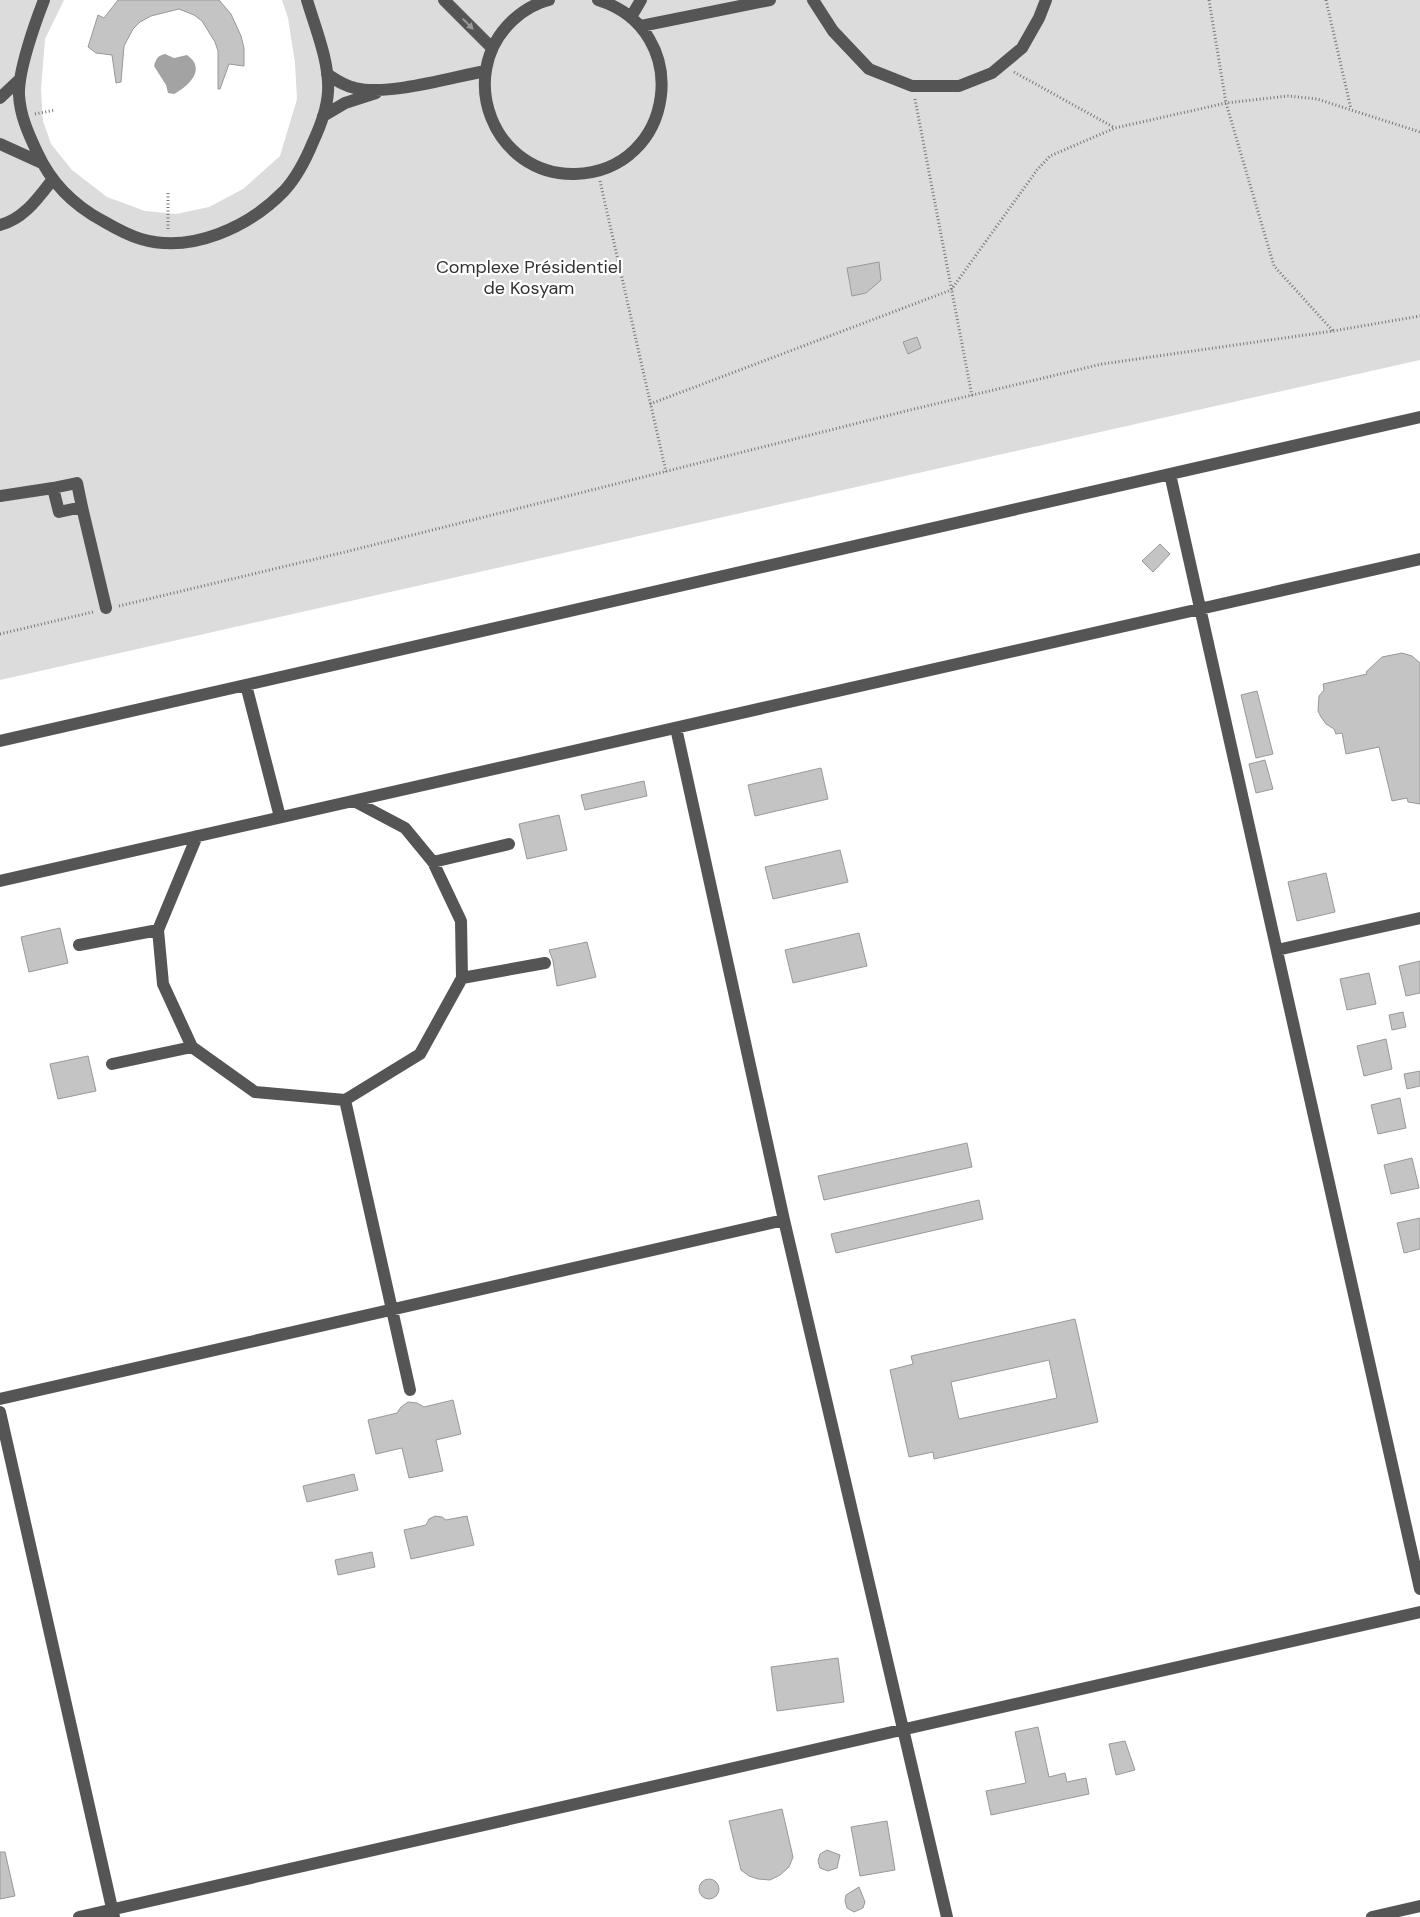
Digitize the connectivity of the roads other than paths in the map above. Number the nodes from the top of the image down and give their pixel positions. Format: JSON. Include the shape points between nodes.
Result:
{"nodes":[{"id":1,"x":44,"y":0,"type":"edge"},
{"id":2,"x":307,"y":0,"type":"edge"},
{"id":3,"x":444,"y":0,"type":"edge"},
{"id":4,"x":549,"y":0,"type":"edge"},
{"id":5,"x":598,"y":0,"type":"edge"},
{"id":6,"x":642,"y":0,"type":"edge"},
{"id":7,"x":770,"y":0,"type":"edge"},
{"id":8,"x":813,"y":0,"type":"edge"},
{"id":9,"x":1046,"y":0,"type":"edge"},
{"id":10,"x":631,"y":17,"type":"junction"},
{"id":11,"x":641,"y":26,"type":"junction"},
{"id":12,"x":492,"y":48,"type":"junction"},
{"id":13,"x":485,"y":71,"type":"junction"},
{"id":14,"x":327,"y":74,"type":"junction"},
{"id":15,"x":20,"y":79,"type":"junction"},
{"id":16,"x":383,"y":91,"type":"junction"},
{"id":17,"x":0,"y":98,"type":"edge"},
{"id":18,"x":323,"y":116,"type":"junction"},
{"id":19,"x":0,"y":144,"type":"edge"},
{"id":20,"x":42,"y":163,"type":"junction"},
{"id":21,"x":53,"y":180,"type":"junction"},
{"id":22,"x":0,"y":224,"type":"edge"},
{"id":23,"x":1420,"y":417,"type":"edge"},
{"id":24,"x":1170,"y":474,"type":"junction"},
{"id":25,"x":54,"y":488,"type":"junction"},
{"id":26,"x":0,"y":496,"type":"edge"},
{"id":27,"x":82,"y":507,"type":"junction"},
{"id":28,"x":1420,"y":559,"type":"edge"},
{"id":29,"x":106,"y":608,"type":"road end"},
{"id":30,"x":1200,"y":609,"type":"junction"},
{"id":31,"x":246,"y":685,"type":"junction"},
{"id":32,"x":676,"y":728,"type":"junction"},
{"id":33,"x":0,"y":741,"type":"edge"},
{"id":34,"x":354,"y":800,"type":"junction"},
{"id":35,"x":280,"y":817,"type":"junction"},
{"id":36,"x":197,"y":836,"type":"junction"},
{"id":37,"x":509,"y":844,"type":"dead end"},
{"id":38,"x":433,"y":862,"type":"junction"},
{"id":39,"x":0,"y":881,"type":"edge"},
{"id":40,"x":1420,"y":918,"type":"edge"},
{"id":41,"x":158,"y":930,"type":"junction"},
{"id":42,"x":80,"y":945,"type":"dead end"},
{"id":43,"x":1277,"y":950,"type":"junction"},
{"id":44,"x":545,"y":963,"type":"dead end"},
{"id":45,"x":462,"y":978,"type":"junction"},
{"id":46,"x":192,"y":1047,"type":"junction"},
{"id":47,"x":112,"y":1064,"type":"dead end"},
{"id":48,"x":345,"y":1100,"type":"junction"},
{"id":49,"x":784,"y":1220,"type":"junction"},
{"id":50,"x":392,"y":1310,"type":"junction"},
{"id":51,"x":410,"y":1390,"type":"dead end"},
{"id":52,"x":0,"y":1399,"type":"edge"},
{"id":53,"x":0,"y":1412,"type":"edge"},
{"id":54,"x":1420,"y":1589,"type":"edge"},
{"id":55,"x":1420,"y":1612,"type":"edge"},
{"id":56,"x":903,"y":1730,"type":"junction"},
{"id":57,"x":1420,"y":1906,"type":"edge"},
{"id":58,"x":114,"y":1913,"type":"edge"},
{"id":59,"x":79,"y":1917,"type":"edge"},
{"id":60,"x":947,"y":1917,"type":"edge"},
{"id":61,"x":1372,"y":1917,"type":"edge"}],
"edges":[{"from":1,"to":15,"type":"lane"},
{"from":2,"to":14,"type":"lane"},
{"from":3,"to":12,"type":"lane","one_way":true},
{"from":4,"to":12,"type":"lane","via":[[522,12],[505,28]]},
{"from":5,"to":10,"type":"lane"},
{"from":6,"to":10,"type":"lane"},
{"from":7,"to":11,"type":"lane"},
{"from":8,"to":9,"type":"lane","via":[[833,32],[869,69],[912,86],[959,86],[992,73],[1022,48]]},
{"from":10,"to":11,"type":"lane"},
{"from":11,"to":13,"type":"lane","via":[[654,45],[661,66],[663,89],[659,111],[650,131],[636,149],[597,171],[553,172],[514,152],[499,135],[489,115],[484,93]]},
{"from":12,"to":13,"type":"lane"},
{"from":13,"to":16,"type":"lane"},
{"from":14,"to":16,"type":"lane","via":[[354,88]]},
{"from":14,"to":18,"type":"lane","via":[[328,92]]},
{"from":15,"to":17,"type":"lane"},
{"from":15,"to":20,"type":"lane","via":[[22,116]]},
{"from":16,"to":18,"type":"lane","via":[[345,104]]},
{"from":18,"to":21,"type":"lane","via":[[308,155],[285,190],[247,220],[202,240],[141,240],[91,214],[65,195]]},
{"from":19,"to":20,"type":"lane"},
{"from":20,"to":21,"type":"lane"},
{"from":21,"to":22,"type":"lane","via":[[12,222]]},
{"from":23,"to":24,"type":"lane"},
{"from":24,"to":30,"type":"lane"},
{"from":24,"to":31,"type":"lane"},
{"from":25,"to":26,"type":"lane"},
{"from":25,"to":27,"type":"lane","via":[[59,512]]},
{"from":25,"to":27,"type":"lane","via":[[78,483]]},
{"from":27,"to":29,"type":"lane"},
{"from":28,"to":30,"type":"lane"},
{"from":30,"to":32,"type":"lane"},
{"from":30,"to":43,"type":"lane"},
{"from":31,"to":33,"type":"lane"},
{"from":31,"to":35,"type":"lane"},
{"from":32,"to":34,"type":"lane"},
{"from":32,"to":49,"type":"lane"},
{"from":34,"to":35,"type":"lane"},
{"from":34,"to":38,"type":"lane","via":[[405,828]]},
{"from":35,"to":36,"type":"lane"},
{"from":36,"to":39,"type":"lane"},
{"from":36,"to":41,"type":"lane"},
{"from":37,"to":38,"type":"lane"},
{"from":38,"to":45,"type":"lane","via":[[461,921]]},
{"from":40,"to":43,"type":"lane"},
{"from":41,"to":42,"type":"lane"},
{"from":41,"to":46,"type":"lane","via":[[162,984]]},
{"from":43,"to":54,"type":"lane"},
{"from":44,"to":45,"type":"lane"},
{"from":45,"to":48,"type":"lane","via":[[420,1054]]},
{"from":46,"to":47,"type":"lane"},
{"from":46,"to":48,"type":"lane","via":[[255,1092]]},
{"from":48,"to":50,"type":"lane"},
{"from":49,"to":50,"type":"lane"},
{"from":49,"to":56,"type":"lane"},
{"from":50,"to":51,"type":"lane"},
{"from":50,"to":52,"type":"lane"},
{"from":53,"to":58,"type":"lane"},
{"from":55,"to":56,"type":"lane"},
{"from":56,"to":58,"type":"lane"},
{"from":56,"to":60,"type":"lane"},
{"from":57,"to":61,"type":"lane"},
{"from":58,"to":59,"type":"lane"}]}
